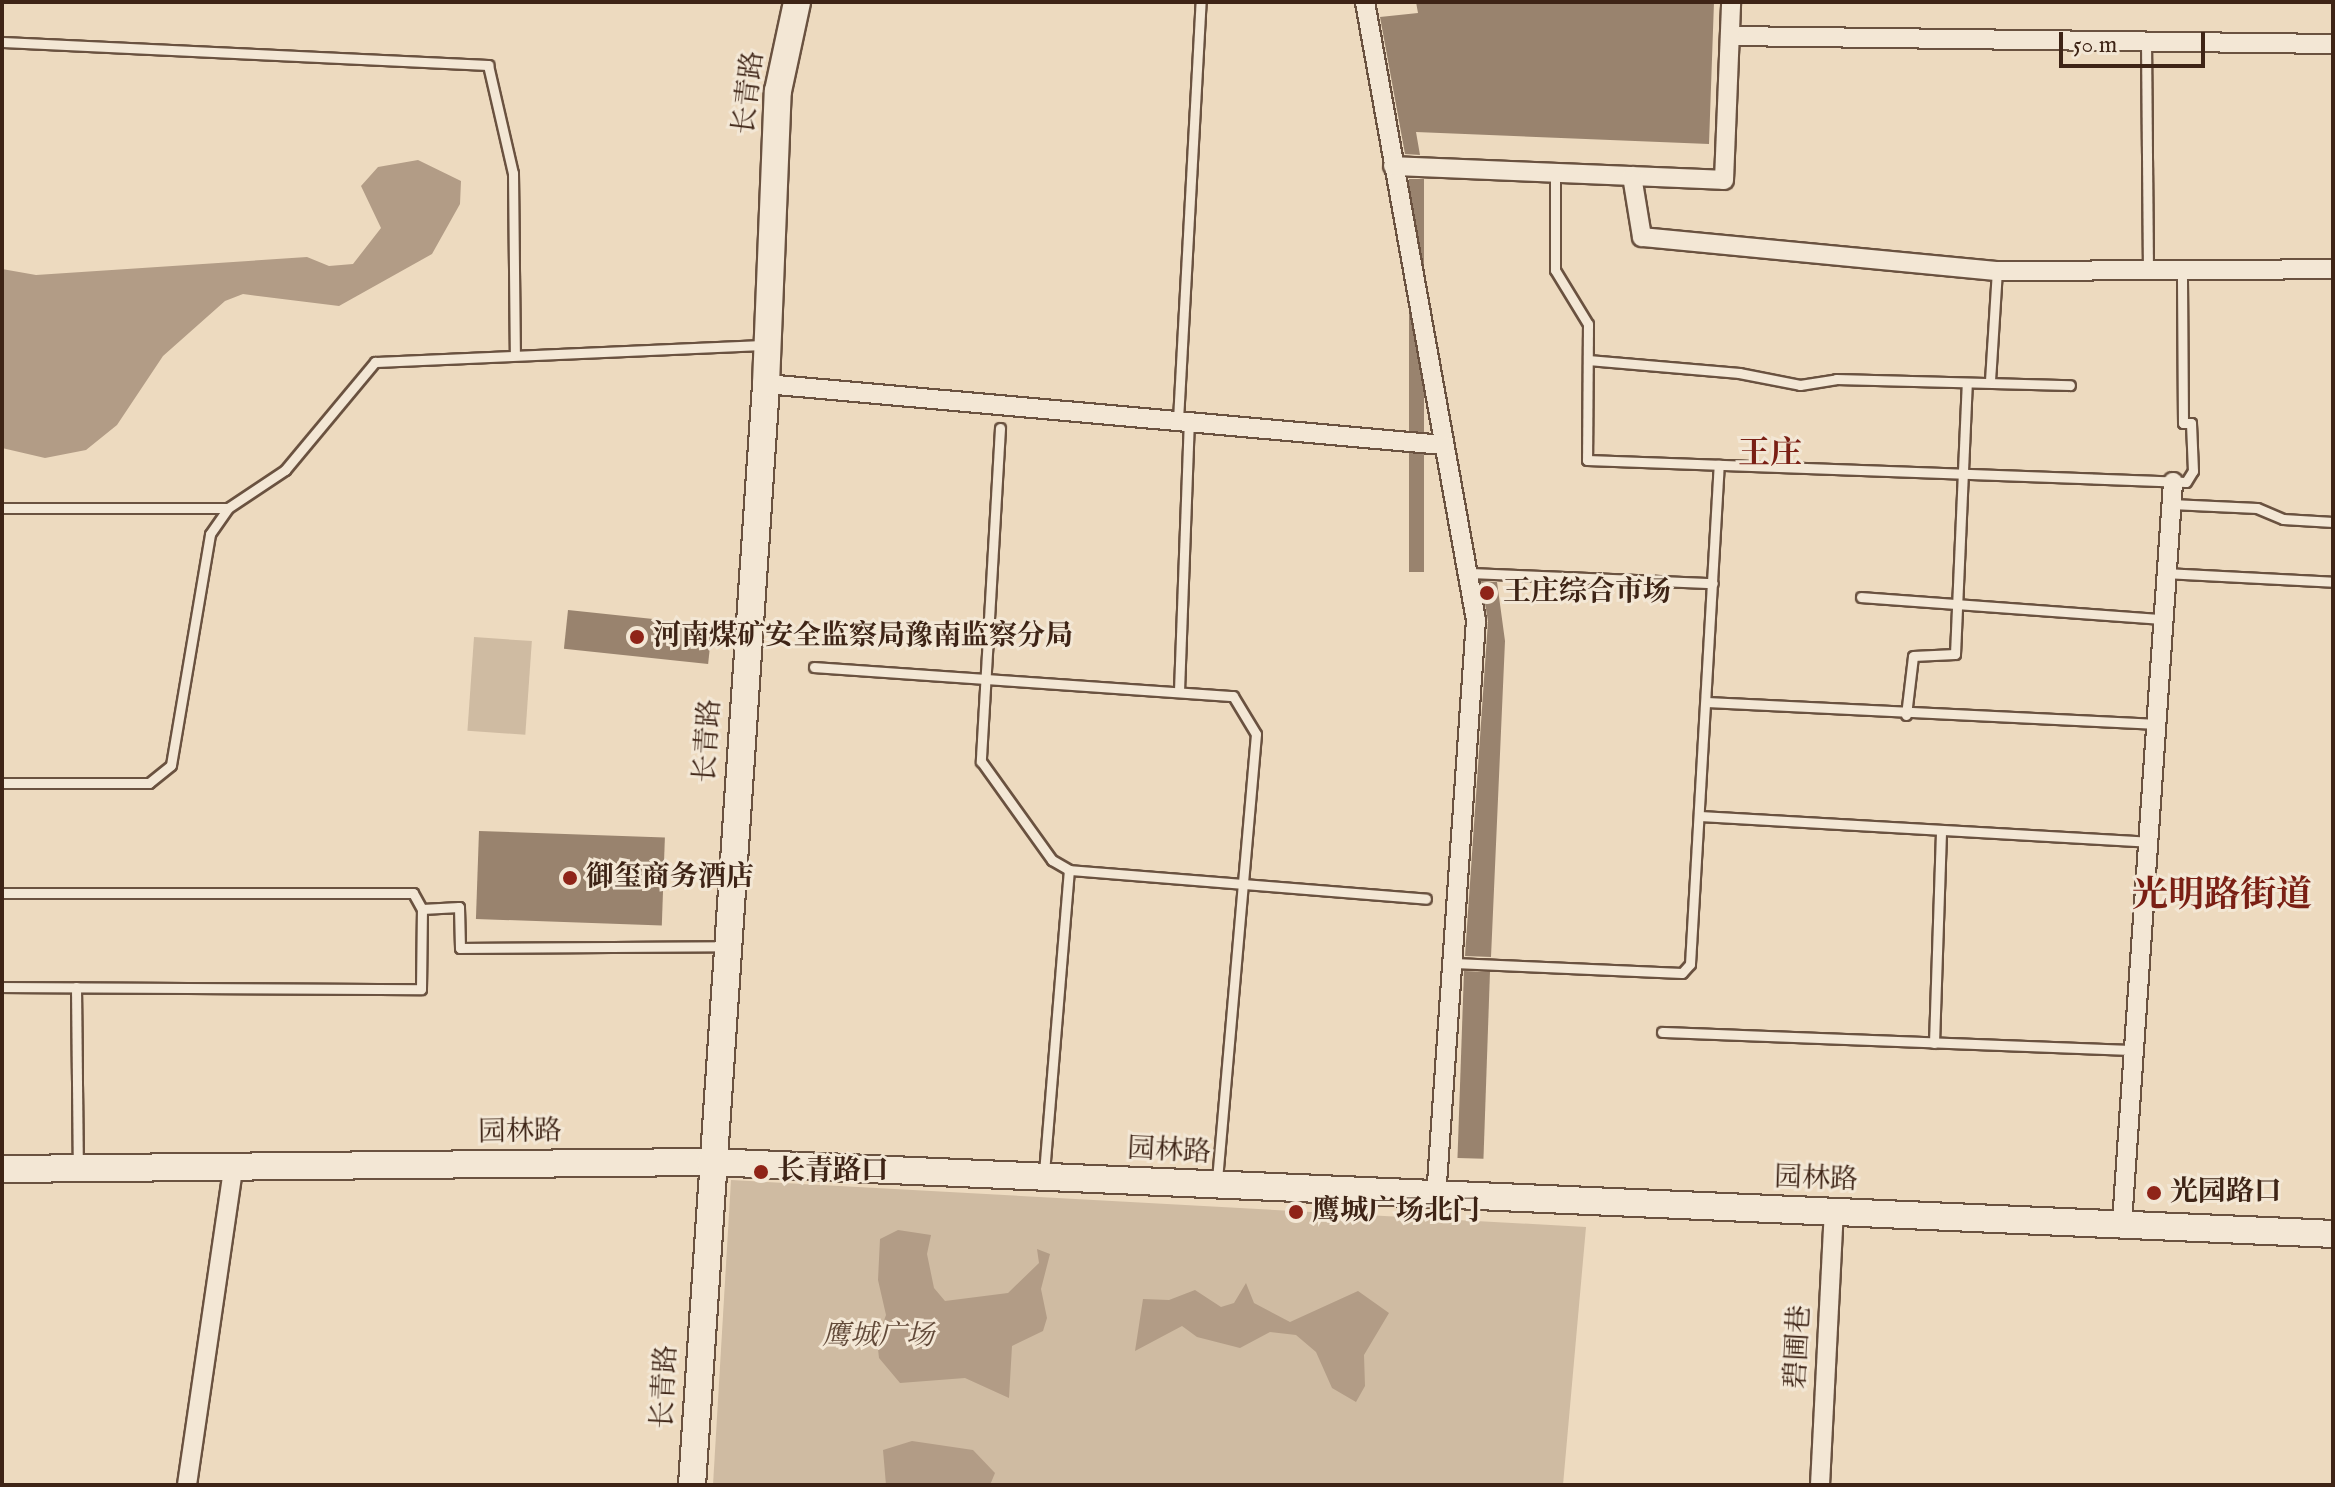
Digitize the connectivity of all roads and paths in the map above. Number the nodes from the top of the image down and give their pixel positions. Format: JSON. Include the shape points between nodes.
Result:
{"nodes":[{"id":1,"x":797,"y":2,"type":"edge"},
{"id":2,"x":1201,"y":2,"type":"edge"},
{"id":3,"x":1365,"y":2,"type":"edge"},
{"id":4,"x":1731,"y":2,"type":"edge"},
{"id":5,"x":1730,"y":36,"type":"junction"},
{"id":6,"x":2146,"y":41,"type":"junction"},
{"id":7,"x":2,"y":42,"type":"edge"},
{"id":8,"x":2333,"y":44,"type":"edge"},
{"id":9,"x":1393,"y":166,"type":"junction"},
{"id":10,"x":1555,"y":173,"type":"junction"},
{"id":11,"x":1632,"y":176,"type":"junction"},
{"id":12,"x":2333,"y":269,"type":"edge"},
{"id":13,"x":1997,"y":271,"type":"junction"},
{"id":14,"x":2148,"y":273,"type":"junction"},
{"id":15,"x":2182,"y":273,"type":"junction"},
{"id":16,"x":768,"y":345,"type":"junction"},
{"id":17,"x":515,"y":352,"type":"junction"},
{"id":18,"x":1588,"y":360,"type":"junction"},
{"id":19,"x":1990,"y":381,"type":"junction"},
{"id":20,"x":766,"y":384,"type":"junction"},
{"id":21,"x":1967,"y":384,"type":"junction"},
{"id":22,"x":2070,"y":385,"type":"dead end"},
{"id":23,"x":1184,"y":421,"type":"junction"},
{"id":24,"x":1000,"y":428,"type":"dead end"},
{"id":25,"x":1443,"y":445,"type":"junction"},
{"id":26,"x":1719,"y":465,"type":"junction"},
{"id":27,"x":1966,"y":473,"type":"junction"},
{"id":28,"x":2173,"y":482,"type":"junction"},
{"id":29,"x":2171,"y":504,"type":"junction"},
{"id":30,"x":2,"y":508,"type":"edge"},
{"id":31,"x":228,"y":508,"type":"junction"},
{"id":32,"x":2333,"y":522,"type":"edge"},
{"id":33,"x":1470,"y":573,"type":"dead end"},
{"id":34,"x":2164,"y":573,"type":"junction"},
{"id":35,"x":2333,"y":582,"type":"edge"},
{"id":36,"x":1713,"y":583,"type":"junction"},
{"id":37,"x":1861,"y":597,"type":"dead end"},
{"id":38,"x":1959,"y":601,"type":"junction"},
{"id":39,"x":2161,"y":619,"type":"junction"},
{"id":40,"x":814,"y":667,"type":"dead end"},
{"id":41,"x":986,"y":678,"type":"junction"},
{"id":42,"x":1179,"y":691,"type":"junction"},
{"id":43,"x":1706,"y":702,"type":"junction"},
{"id":44,"x":1906,"y":715,"type":"junction"},
{"id":45,"x":2153,"y":724,"type":"junction"},
{"id":46,"x":2,"y":783,"type":"edge"},
{"id":47,"x":1700,"y":816,"type":"junction"},
{"id":48,"x":1941,"y":831,"type":"junction"},
{"id":49,"x":2148,"y":842,"type":"junction"},
{"id":50,"x":1069,"y":870,"type":"junction"},
{"id":51,"x":1242,"y":884,"type":"junction"},
{"id":52,"x":2,"y":893,"type":"edge"},
{"id":53,"x":1426,"y":899,"type":"dead end"},
{"id":54,"x":422,"y":909,"type":"junction"},
{"id":55,"x":726,"y":946,"type":"junction"},
{"id":56,"x":1454,"y":963,"type":"junction"},
{"id":57,"x":2,"y":987,"type":"edge"},
{"id":58,"x":76,"y":987,"type":"junction"},
{"id":59,"x":1662,"y":1032,"type":"dead end"},
{"id":60,"x":1934,"y":1043,"type":"junction"},
{"id":61,"x":2133,"y":1050,"type":"junction"},
{"id":62,"x":711,"y":1162,"type":"junction"},
{"id":63,"x":2,"y":1169,"type":"edge"},
{"id":64,"x":78,"y":1169,"type":"junction"},
{"id":65,"x":233,"y":1170,"type":"junction"},
{"id":66,"x":1043,"y":1178,"type":"junction"},
{"id":67,"x":1217,"y":1186,"type":"junction"},
{"id":68,"x":1436,"y":1198,"type":"junction"},
{"id":69,"x":1834,"y":1213,"type":"junction"},
{"id":70,"x":2122,"y":1223,"type":"junction"},
{"id":71,"x":2333,"y":1234,"type":"edge"},
{"id":72,"x":187,"y":1485,"type":"edge"},
{"id":73,"x":692,"y":1485,"type":"edge"},
{"id":74,"x":1820,"y":1485,"type":"edge"}],
"edges":[{"from":1,"to":16,"type":"street","name":"长青路","via":[[778,91]]},
{"from":2,"to":23,"type":"lane"},
{"from":3,"to":9,"type":"street"},
{"from":4,"to":5,"type":"street"},
{"from":5,"to":6,"type":"street"},
{"from":5,"to":11,"type":"street","via":[[1724,180]]},
{"from":6,"to":8,"type":"street"},
{"from":6,"to":14,"type":"lane"},
{"from":7,"to":17,"type":"lane","via":[[488,65],[513,173]]},
{"from":9,"to":10,"type":"street"},
{"from":9,"to":25,"type":"street"},
{"from":10,"to":11,"type":"street"},
{"from":10,"to":18,"type":"lane","via":[[1555,270],[1588,324]]},
{"from":11,"to":13,"type":"street","via":[[1642,237]]},
{"from":12,"to":15,"type":"street"},
{"from":13,"to":14,"type":"street"},
{"from":13,"to":19,"type":"lane"},
{"from":14,"to":15,"type":"street"},
{"from":15,"to":28,"type":"lane","via":[[2183,423],[2191,423],[2193,471],[2186,482]]},
{"from":16,"to":17,"type":"lane"},
{"from":16,"to":20,"type":"street","name":"长青路"},
{"from":17,"to":31,"type":"lane","via":[[375,362],[285,470]]},
{"from":18,"to":21,"type":"lane","via":[[1724,371],[1800,385],[1836,379]]},
{"from":18,"to":26,"type":"lane","via":[[1587,460]]},
{"from":19,"to":21,"type":"lane"},
{"from":19,"to":22,"type":"lane"},
{"from":20,"to":23,"type":"street"},
{"from":20,"to":55,"type":"street","name":"长青路"},
{"from":21,"to":27,"type":"lane"},
{"from":23,"to":25,"type":"street"},
{"from":23,"to":42,"type":"lane"},
{"from":24,"to":41,"type":"lane"},
{"from":25,"to":56,"type":"street","via":[[1477,652]]},
{"from":26,"to":27,"type":"lane"},
{"from":26,"to":36,"type":"lane"},
{"from":27,"to":28,"type":"lane"},
{"from":27,"to":38,"type":"lane"},
{"from":28,"to":29,"type":"street"},
{"from":29,"to":32,"type":"lane","via":[[2257,508],[2283,519]]},
{"from":29,"to":34,"type":"street"},
{"from":30,"to":31,"type":"lane"},
{"from":31,"to":46,"type":"lane","via":[[210,534],[171,765],[149,783]]},
{"from":33,"to":36,"type":"lane"},
{"from":34,"to":35,"type":"lane"},
{"from":34,"to":39,"type":"street"},
{"from":36,"to":43,"type":"lane"},
{"from":37,"to":38,"type":"lane"},
{"from":38,"to":39,"type":"lane"},
{"from":38,"to":44,"type":"lane","via":[[1955,654],[1913,656]]},
{"from":39,"to":45,"type":"street"},
{"from":40,"to":41,"type":"lane"},
{"from":41,"to":42,"type":"lane"},
{"from":41,"to":50,"type":"lane","via":[[981,761],[987,778],[1052,860]]},
{"from":42,"to":51,"type":"lane","via":[[1233,696],[1256,734]]},
{"from":43,"to":44,"type":"lane"},
{"from":43,"to":47,"type":"lane"},
{"from":44,"to":45,"type":"lane"},
{"from":45,"to":49,"type":"street"},
{"from":47,"to":48,"type":"lane"},
{"from":47,"to":56,"type":"lane","via":[[1690,964],[1682,973]]},
{"from":48,"to":49,"type":"lane"},
{"from":48,"to":60,"type":"lane"},
{"from":49,"to":61,"type":"street"},
{"from":50,"to":51,"type":"lane"},
{"from":50,"to":66,"type":"lane"},
{"from":51,"to":53,"type":"lane"},
{"from":51,"to":67,"type":"lane"},
{"from":52,"to":54,"type":"lane","via":[[413,893]]},
{"from":54,"to":55,"type":"lane","via":[[459,907],[460,948]]},
{"from":54,"to":58,"type":"lane","via":[[421,989]]},
{"from":55,"to":62,"type":"street","name":"长青路"},
{"from":56,"to":68,"type":"street"},
{"from":57,"to":58,"type":"lane"},
{"from":58,"to":64,"type":"lane"},
{"from":59,"to":60,"type":"lane"},
{"from":60,"to":61,"type":"lane"},
{"from":61,"to":70,"type":"street"},
{"from":62,"to":65,"type":"street","name":"园林路"},
{"from":62,"to":66,"type":"street","name":"园林路"},
{"from":62,"to":73,"type":"street","name":"长青路"},
{"from":63,"to":64,"type":"street","name":"园林路"},
{"from":64,"to":65,"type":"street","name":"园林路"},
{"from":65,"to":72,"type":"street"},
{"from":66,"to":67,"type":"street","name":"园林路"},
{"from":67,"to":68,"type":"street","name":"园林路"},
{"from":68,"to":69,"type":"street","name":"园林路"},
{"from":69,"to":70,"type":"street","name":"园林路"},
{"from":69,"to":74,"type":"street","name":"碧圃巷"},
{"from":70,"to":71,"type":"street","name":"园林路"}]}
